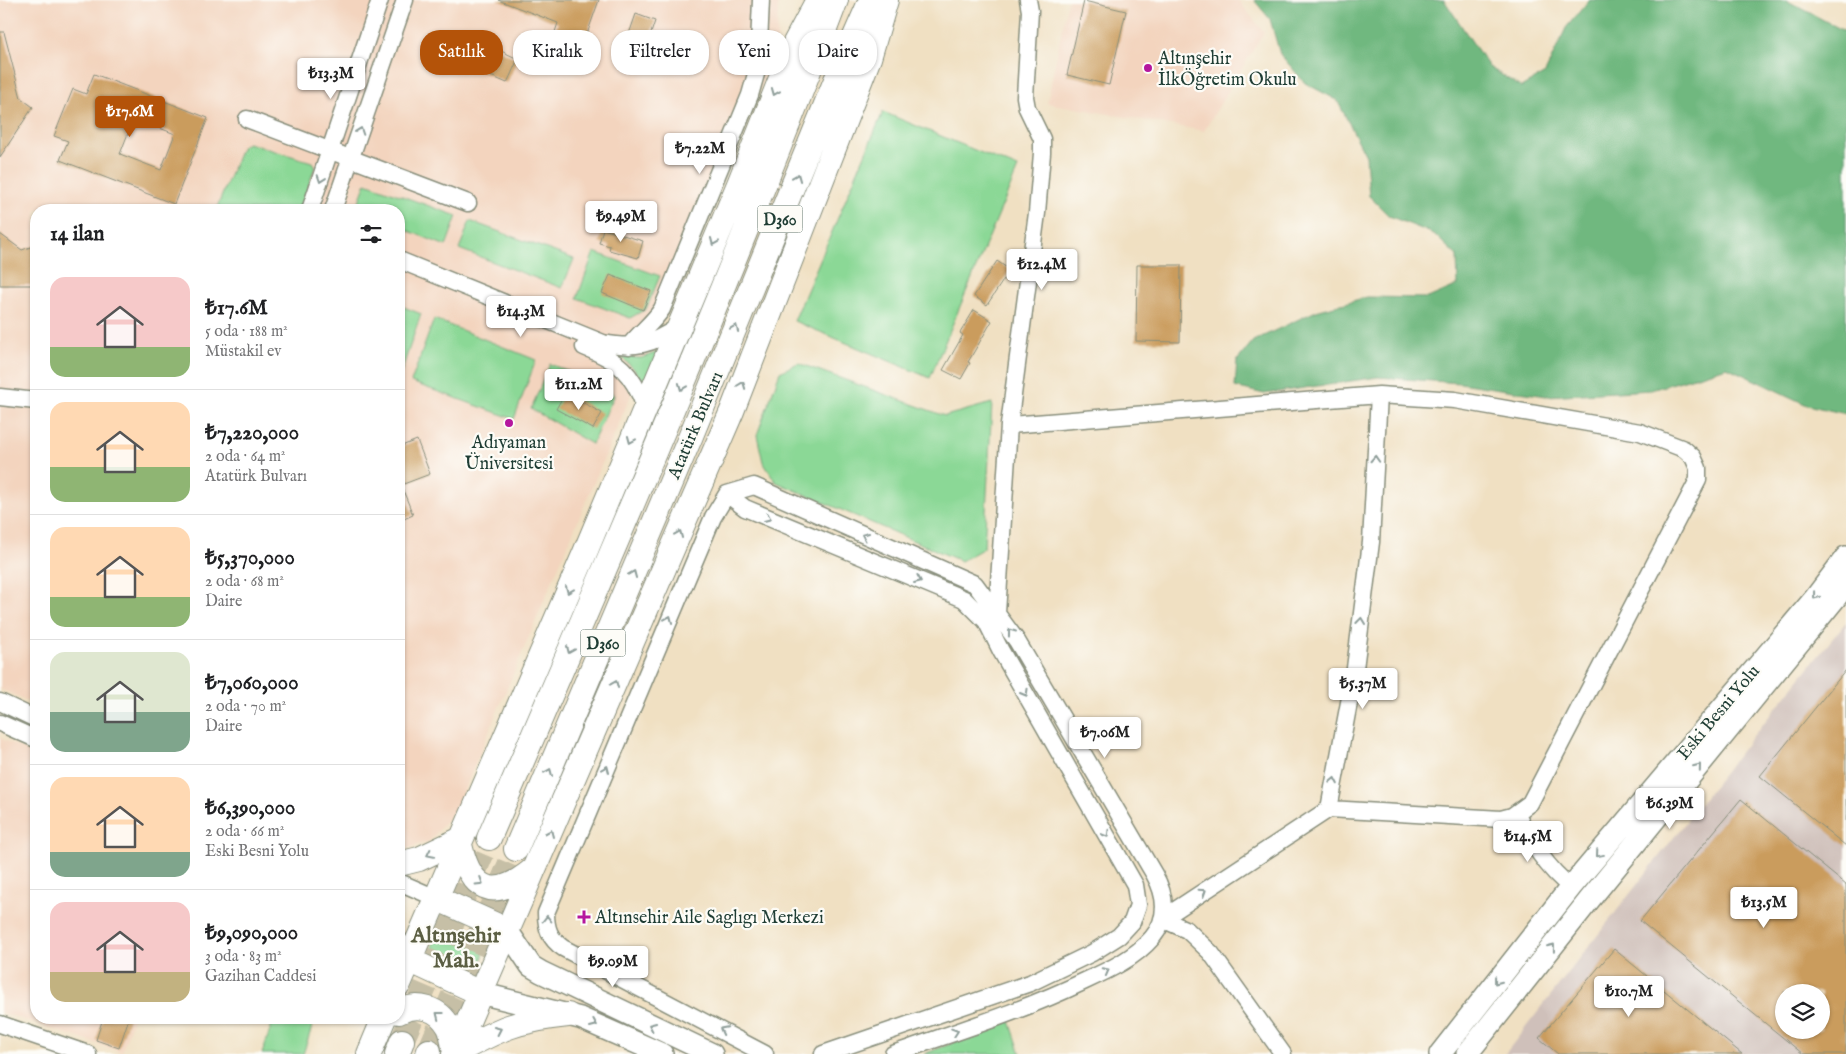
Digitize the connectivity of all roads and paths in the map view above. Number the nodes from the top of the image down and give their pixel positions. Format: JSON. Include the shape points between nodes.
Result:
{"nodes":[{"id":1,"x":380,"y":0,"type":"edge"},
{"id":2,"x":405,"y":0,"type":"edge"},
{"id":3,"x":760,"y":0,"type":"edge"},
{"id":4,"x":818,"y":0,"type":"edge"},
{"id":5,"x":836,"y":0,"type":"edge"},
{"id":6,"x":871,"y":0,"type":"edge"},
{"id":7,"x":886,"y":0,"type":"edge"},
{"id":8,"x":1028,"y":0,"type":"edge"},
{"id":9,"x":247,"y":119,"type":"dead end"},
{"id":10,"x":331,"y":149,"type":"junction"},
{"id":11,"x":351,"y":157,"type":"junction"},
{"id":12,"x":468,"y":203,"type":"dead end"},
{"id":13,"x":312,"y":204,"type":"edge"},
{"id":14,"x":336,"y":204,"type":"edge"},
{"id":15,"x":405,"y":262,"type":"edge"},
{"id":16,"x":405,"y":274,"type":"edge"},
{"id":17,"x":678,"y":328,"type":"junction"},
{"id":18,"x":629,"y":346,"type":"junction"},
{"id":19,"x":1379,"y":395,"type":"junction"},
{"id":20,"x":0,"y":397,"type":"edge"},
{"id":21,"x":30,"y":400,"type":"edge"},
{"id":22,"x":645,"y":407,"type":"junction"},
{"id":23,"x":1009,"y":425,"type":"junction"},
{"id":24,"x":726,"y":494,"type":"junction"},
{"id":25,"x":1846,"y":557,"type":"edge"},
{"id":26,"x":1846,"y":586,"type":"edge"},
{"id":27,"x":992,"y":617,"type":"junction"},
{"id":28,"x":0,"y":702,"type":"edge"},
{"id":29,"x":30,"y":717,"type":"edge"},
{"id":30,"x":0,"y":723,"type":"edge"},
{"id":31,"x":30,"y":736,"type":"edge"},
{"id":32,"x":1329,"y":809,"type":"junction"},
{"id":33,"x":1517,"y":814,"type":"junction"},
{"id":34,"x":489,"y":838,"type":"tunnel mouth"},
{"id":35,"x":460,"y":840,"type":"junction"},
{"id":36,"x":516,"y":849,"type":"tunnel mouth"},
{"id":37,"x":405,"y":862,"type":"edge"},
{"id":38,"x":535,"y":867,"type":"junction"},
{"id":39,"x":405,"y":885,"type":"edge"},
{"id":40,"x":1571,"y":887,"type":"junction"},
{"id":41,"x":436,"y":898,"type":"junction"},
{"id":42,"x":1162,"y":919,"type":"junction"},
{"id":43,"x":507,"y":930,"type":"junction"},
{"id":44,"x":405,"y":948,"type":"edge"},
{"id":45,"x":405,"y":951,"type":"edge"},
{"id":46,"x":480,"y":993,"type":"junction"},
{"id":47,"x":405,"y":1010,"type":"edge"},
{"id":48,"x":568,"y":1015,"type":"junction"},
{"id":49,"x":0,"y":1024,"type":"edge"},
{"id":50,"x":386,"y":1024,"type":"tunnel mouth"},
{"id":51,"x":631,"y":1047,"type":"edge"},
{"id":52,"x":88,"y":1054,"type":"edge"},
{"id":53,"x":369,"y":1054,"type":"edge"},
{"id":54,"x":454,"y":1054,"type":"edge"},
{"id":55,"x":662,"y":1054,"type":"edge"},
{"id":56,"x":712,"y":1054,"type":"edge"},
{"id":57,"x":765,"y":1054,"type":"edge"},
{"id":58,"x":823,"y":1054,"type":"edge"},
{"id":59,"x":893,"y":1054,"type":"edge"},
{"id":60,"x":1283,"y":1054,"type":"edge"},
{"id":61,"x":1440,"y":1054,"type":"edge"},
{"id":62,"x":1467,"y":1054,"type":"edge"}],
"edges":[{"from":1,"to":10,"type":"street"},
{"from":11,"to":2,"type":"street","one_way":true},
{"from":3,"to":18,"type":"street","via":[[758,67],[750,95],[662,309],[652,324],[640,332]]},
{"from":4,"to":17,"type":"highway","one_way":true,"via":[[795,43]]},
{"from":5,"to":34,"type":"highway","name":"Atatürk Bulvarı","number":"D360","one_way":true,"via":[[773,165],[665,428]]},
{"from":36,"to":6,"type":"highway","name":"Atatürk Bulvarı","number":"D360","one_way":true},
{"from":38,"to":7,"type":"highway","one_way":true,"via":[[732,411],[869,58]]},
{"from":8,"to":23,"type":"street","via":[[1025,97],[1042,139],[1042,153]]},
{"from":9,"to":10,"type":"street"},
{"from":10,"to":11,"type":"street"},
{"from":10,"to":13,"type":"street","one_way":true},
{"from":11,"to":12,"type":"street"},
{"from":11,"to":14,"type":"street"},
{"from":15,"to":18,"type":"street","via":[[603,343]]},
{"from":16,"to":22,"type":"street","via":[[607,356],[626,371],[639,390]]},
{"from":17,"to":18,"type":"street","via":[[647,345]]},
{"from":17,"to":22,"type":"highway"},
{"from":19,"to":23,"type":"street"},
{"from":32,"to":19,"type":"street","one_way":true,"via":[[1354,676],[1371,542]]},
{"from":19,"to":33,"type":"street","via":[[1455,400],[1640,432],[1684,449],[1698,468],[1698,480],[1530,803]]},
{"from":20,"to":21,"type":"street"},
{"from":22,"to":35,"type":"highway","one_way":true},
{"from":23,"to":27,"type":"street"},
{"from":24,"to":27,"type":"street","one_way":true,"via":[[745,508],[964,599]]},
{"from":27,"to":24,"type":"street","one_way":true,"via":[[975,584],[754,486]]},
{"from":57,"to":24,"type":"street","one_way":true,"via":[[563,948],[552,938],[546,923],[546,913],[597,790],[713,517]]},
{"from":25,"to":40,"type":"main road","name":"Eski Besni Yolu","one_way":true},
{"from":62,"to":26,"type":"main road","name":"Eski Besni Yolu","one_way":true},
{"from":42,"to":27,"type":"street","one_way":true,"via":[[1165,899],[1161,886],[1017,640]]},
{"from":27,"to":58,"type":"street","one_way":true,"via":[[1001,651],[1135,885],[1138,904],[1132,922],[1119,936],[1092,953],[1030,983]]},
{"from":28,"to":29,"type":"street"},
{"from":30,"to":31,"type":"street"},
{"from":32,"to":33,"type":"street","via":[[1501,819]]},
{"from":42,"to":32,"type":"street","one_way":true},
{"from":33,"to":40,"type":"street","via":[[1554,873]]},
{"from":35,"to":37,"type":"highway","one_way":true},
{"from":35,"to":38,"type":"highway","one_way":true,"via":[[468,871],[484,885],[495,888],[510,886]]},
{"from":35,"to":41,"type":"highway"},
{"from":38,"to":43,"type":"highway"},
{"from":39,"to":41,"type":"street"},
{"from":40,"to":61,"type":"main road","name":"Eski Besni Yolu","one_way":true},
{"from":41,"to":43,"type":"highway"},
{"from":41,"to":44,"type":"highway"},
{"from":59,"to":42,"type":"street","one_way":true,"via":[[1040,1003],[1104,972],[1134,954],[1153,937]]},
{"from":42,"to":60,"type":"street","via":[[1187,930],[1211,953]]},
{"from":43,"to":46,"type":"highway"},
{"from":56,"to":43,"type":"main road","one_way":true,"via":[[531,966]]},
{"from":45,"to":46,"type":"highway"},
{"from":46,"to":48,"type":"main road"},
{"from":46,"to":54,"type":"highway"},
{"from":54,"to":47,"type":"highway","one_way":true,"via":[[449,1027],[437,1013],[420,1007]]},
{"from":48,"to":51,"type":"main road","one_way":true},
{"from":54,"to":48,"type":"highway","one_way":true,"via":[[510,1025]]},
{"from":49,"to":52,"type":"street"},
{"from":50,"to":53,"type":"highway"},
{"from":51,"to":55,"type":"main road"}]}
